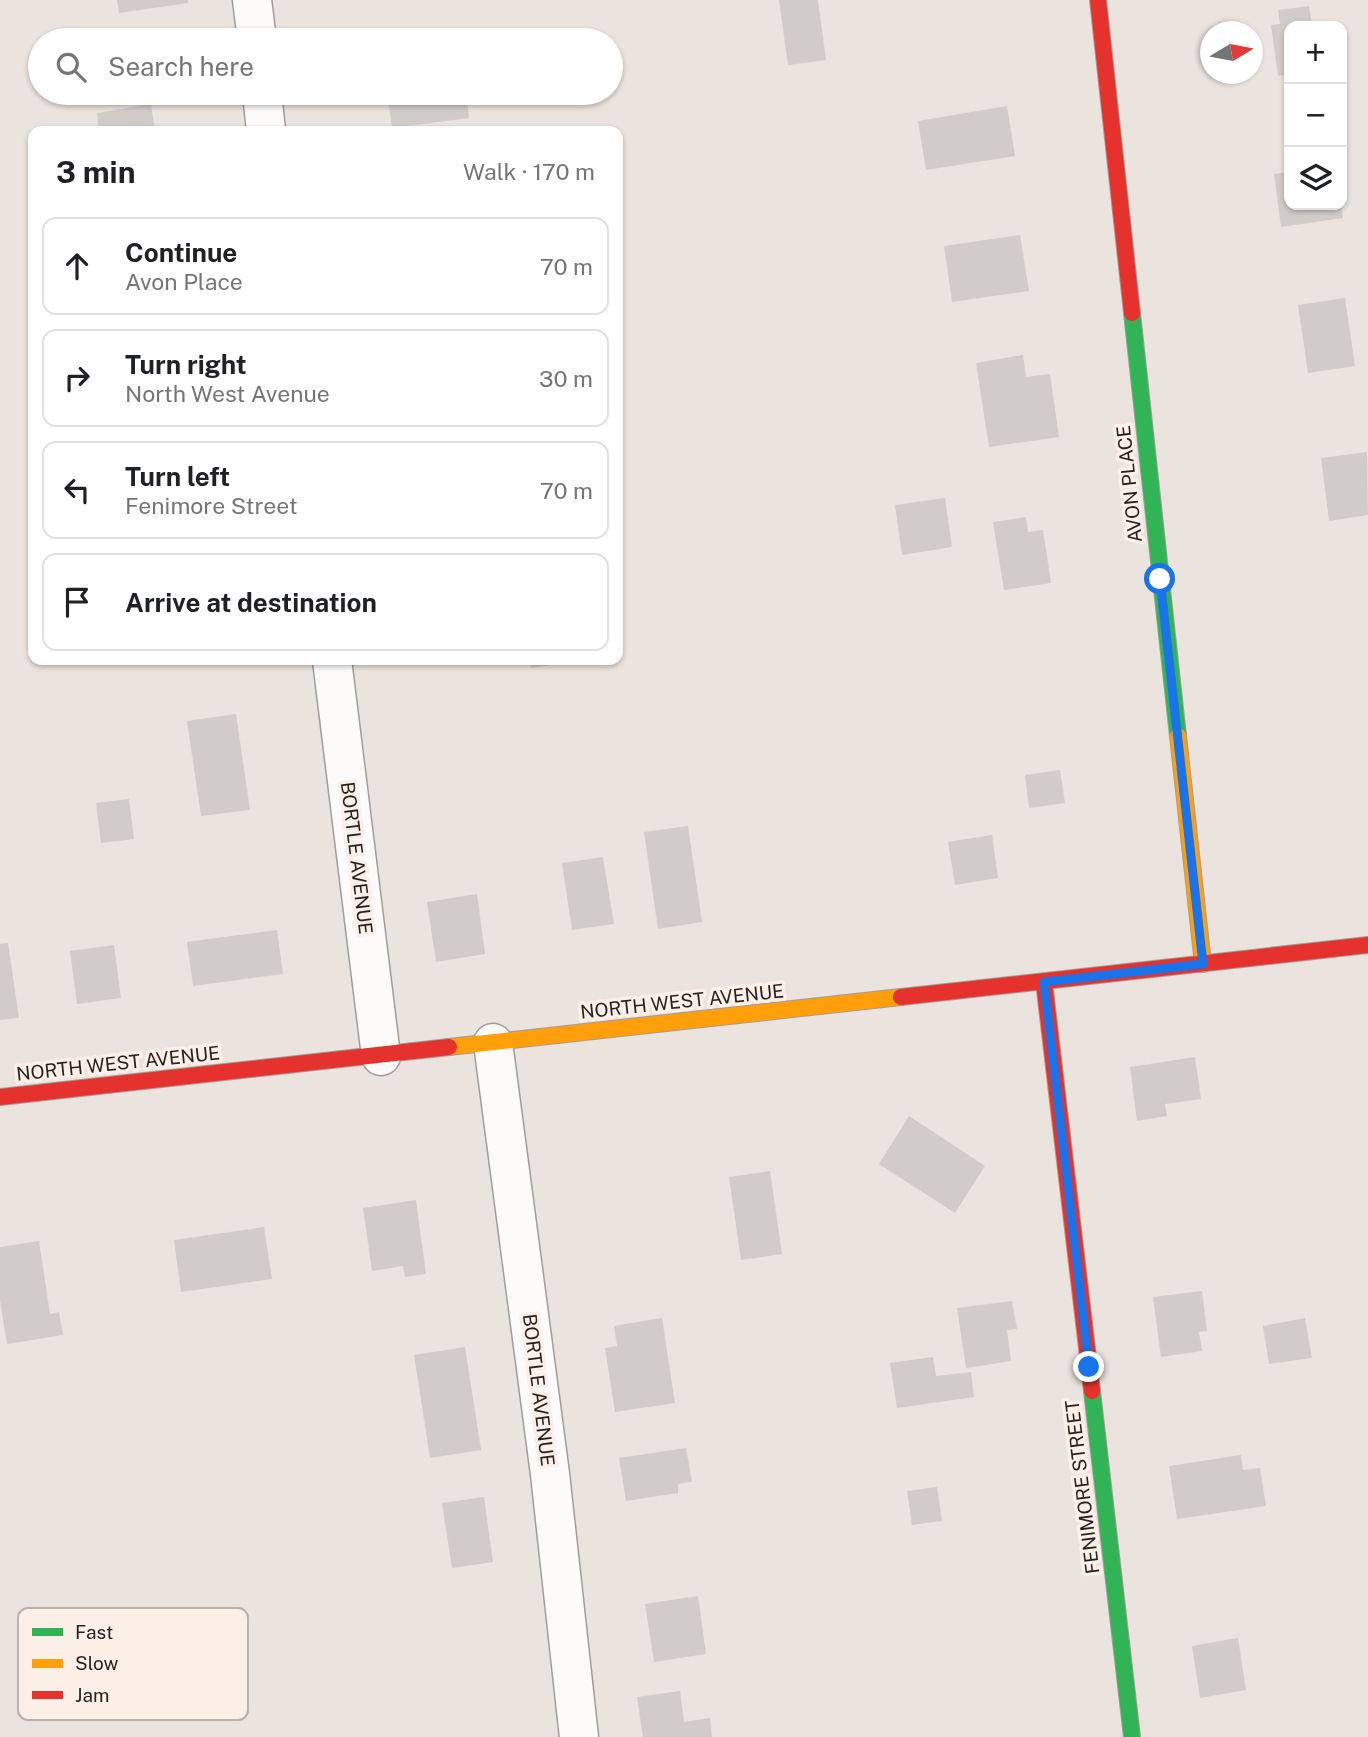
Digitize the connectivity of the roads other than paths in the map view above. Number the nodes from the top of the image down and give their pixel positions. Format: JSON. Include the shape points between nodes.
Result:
{"nodes":[{"id":1,"x":252,"y":0,"type":"edge"},
{"id":2,"x":1098,"y":0,"type":"edge"},
{"id":3,"x":256,"y":28,"type":"edge"},
{"id":4,"x":263,"y":105,"type":"edge"},
{"id":5,"x":265,"y":126,"type":"edge"},
{"id":6,"x":333,"y":665,"type":"edge"},
{"id":7,"x":1368,"y":945,"type":"edge"},
{"id":8,"x":1203,"y":964,"type":"junction"},
{"id":9,"x":1044,"y":982,"type":"junction"},
{"id":10,"x":494,"y":1043,"type":"junction"},
{"id":11,"x":381,"y":1056,"type":"junction"},
{"id":12,"x":0,"y":1097,"type":"edge"},
{"id":13,"x":579,"y":1737,"type":"edge"},
{"id":14,"x":1132,"y":1737,"type":"edge"}],
"edges":[{"from":1,"to":3,"type":"street"},
{"from":2,"to":8,"type":"street","name":"AVON PLACE"},
{"from":4,"to":5,"type":"street"},
{"from":6,"to":11,"type":"street","name":"BORTLE AVENUE"},
{"from":7,"to":8,"type":"street","name":"NORTH WEST AVENUE"},
{"from":8,"to":9,"type":"street","name":"NORTH WEST AVENUE"},
{"from":9,"to":10,"type":"street","name":"NORTH WEST AVENUE"},
{"from":9,"to":14,"type":"street","name":"FENIMORE STREET"},
{"from":10,"to":11,"type":"street","name":"NORTH WEST AVENUE"},
{"from":10,"to":13,"type":"street","name":"BORTLE AVENUE"},
{"from":11,"to":12,"type":"street","name":"NORTH WEST AVENUE"}]}
